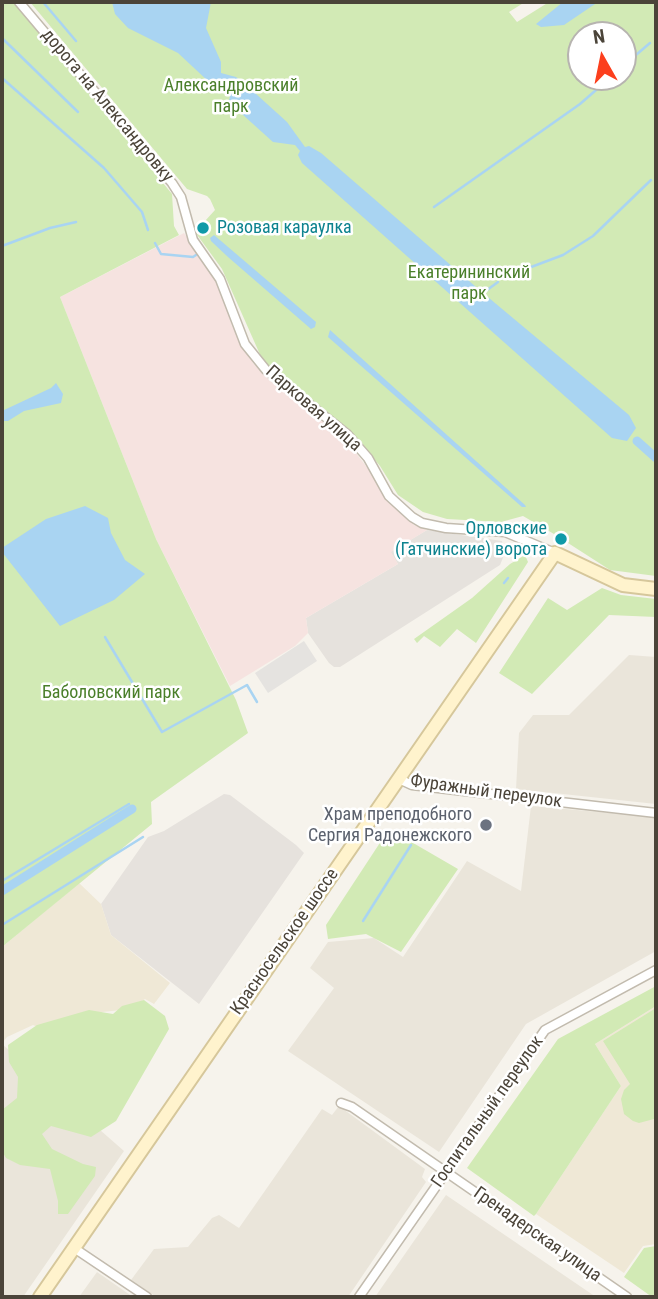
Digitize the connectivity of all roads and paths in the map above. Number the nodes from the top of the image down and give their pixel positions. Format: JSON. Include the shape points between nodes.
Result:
{"nodes":[{"id":1,"x":19,"y":2,"type":"edge"},
{"id":2,"x":185,"y":215,"type":"joint"},
{"id":3,"x":555,"y":553,"type":"junction"},
{"id":4,"x":656,"y":589,"type":"edge"},
{"id":5,"x":399,"y":779,"type":"junction"},
{"id":6,"x":656,"y":813,"type":"edge"},
{"id":7,"x":656,"y":970,"type":"edge"},
{"id":8,"x":341,"y":1103,"type":"dead end"},
{"id":9,"x":446,"y":1172,"type":"junction"},
{"id":10,"x":74,"y":1248,"type":"junction"},
{"id":11,"x":40,"y":1297,"type":"edge"},
{"id":12,"x":147,"y":1297,"type":"edge"},
{"id":13,"x":359,"y":1297,"type":"edge"},
{"id":14,"x":627,"y":1297,"type":"edge"}],
"edges":[{"from":1,"to":2,"type":"street","name":"дорога на Александровку","via":[[172,184]]},
{"from":2,"to":3,"type":"street","name":"Парковая улица","via":[[193,240],[216,271],[253,355],[358,445],[402,510],[432,526],[505,532]]},
{"from":3,"to":4,"type":"main road","name":"Парковая улица","via":[[623,585]]},
{"from":3,"to":5,"type":"main road","name":"Красносельское шоссе"},
{"from":5,"to":6,"type":"street","name":"Фуражный переулок","via":[[412,785]]},
{"from":5,"to":10,"type":"main road","name":"Красносельское шоссе"},
{"from":7,"to":9,"type":"street","name":"Госпитальный переулок","via":[[545,1030]]},
{"from":8,"to":9,"type":"street","name":"Гренадерская улица"},
{"from":9,"to":13,"type":"street","name":"Госпитальный переулок"},
{"from":9,"to":14,"type":"street","name":"Гренадерская улица"},
{"from":10,"to":11,"type":"main road","name":"Красносельское шоссе"},
{"from":10,"to":12,"type":"street"}]}
